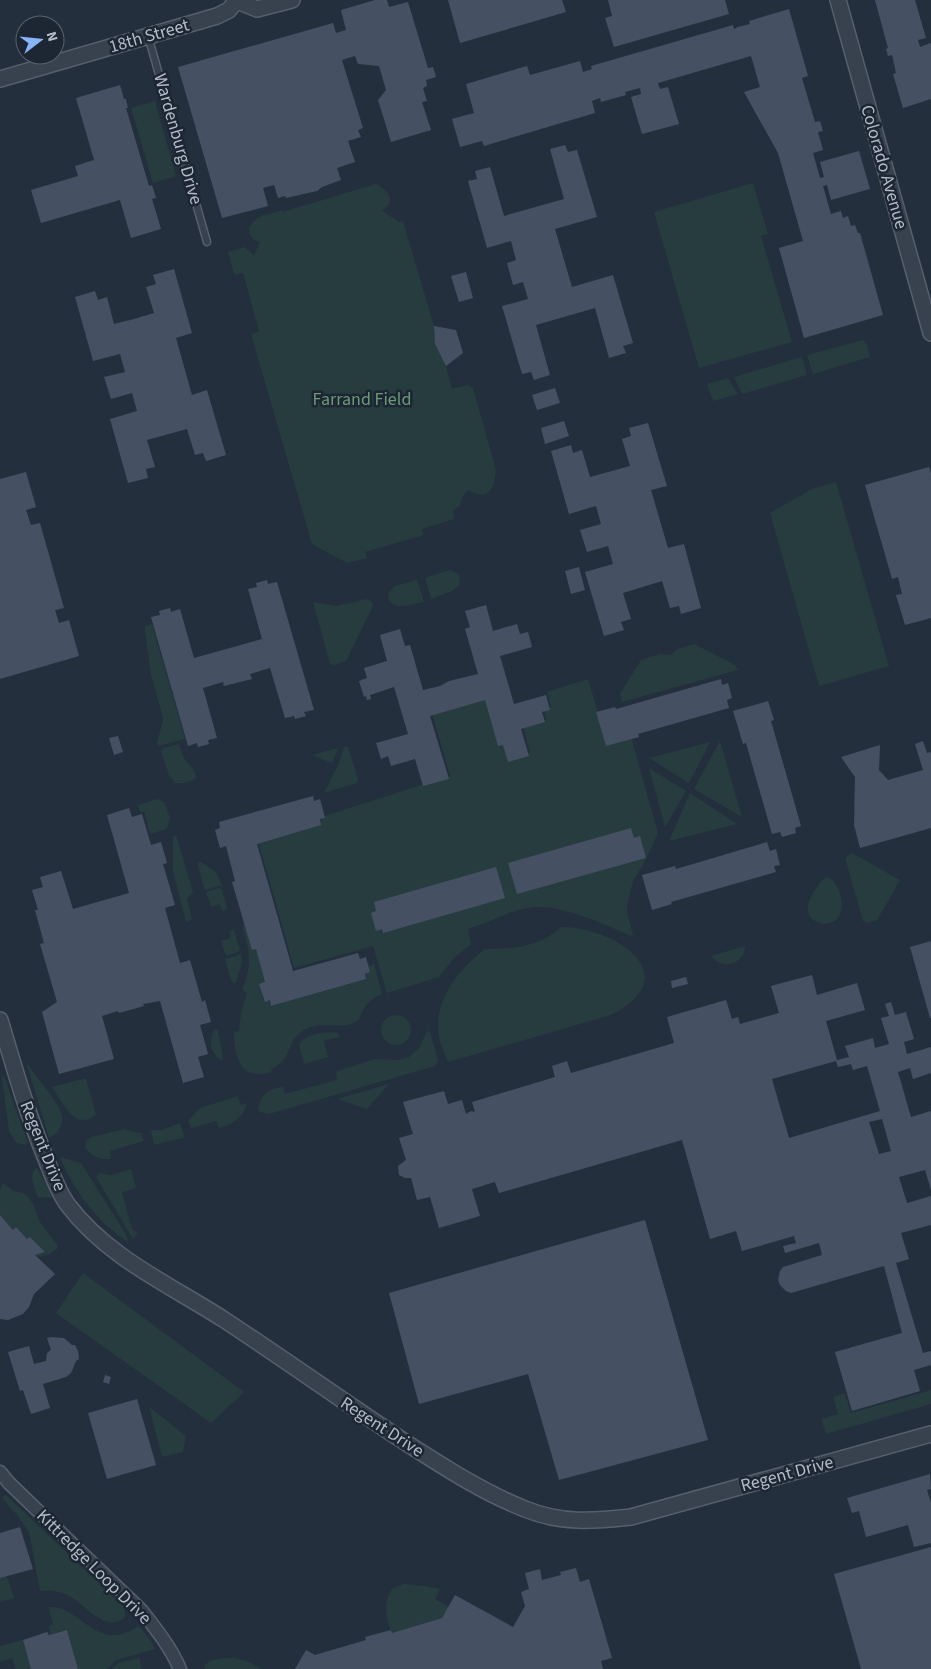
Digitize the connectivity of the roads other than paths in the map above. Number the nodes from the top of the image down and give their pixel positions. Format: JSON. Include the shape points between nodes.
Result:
{"nodes":[{"id":1,"x":292,"y":0,"type":"edge"},
{"id":2,"x":838,"y":0,"type":"edge"},
{"id":3,"x":237,"y":1,"type":"edge"},
{"id":4,"x":148,"y":36,"type":"junction"},
{"id":5,"x":0,"y":79,"type":"edge"},
{"id":6,"x":207,"y":242,"type":"dead end"},
{"id":7,"x":931,"y":333,"type":"edge"},
{"id":8,"x":0,"y":1020,"type":"edge"},
{"id":9,"x":931,"y":1434,"type":"edge"},
{"id":10,"x":0,"y":1472,"type":"edge"},
{"id":11,"x":180,"y":1669,"type":"edge"}],
"edges":[{"from":1,"to":3,"type":"street","name":"18th Street","via":[[257,9]]},
{"from":2,"to":7,"type":"street","name":"Colorado Avenue"},
{"from":3,"to":4,"type":"street","name":"18th Street","via":[[217,16]]},
{"from":4,"to":5,"type":"street","name":"18th Street"},
{"from":4,"to":6,"type":"lane","name":"Wardenburg Drive"},
{"from":8,"to":9,"type":"street","name":"Regent Drive","via":[[32,1126],[66,1203],[82,1223],[116,1252],[472,1484],[526,1510],[561,1519],[588,1521],[631,1517]]},
{"from":10,"to":11,"type":"street","name":"Kittredge Loop Drive","via":[[142,1611]]}]}
